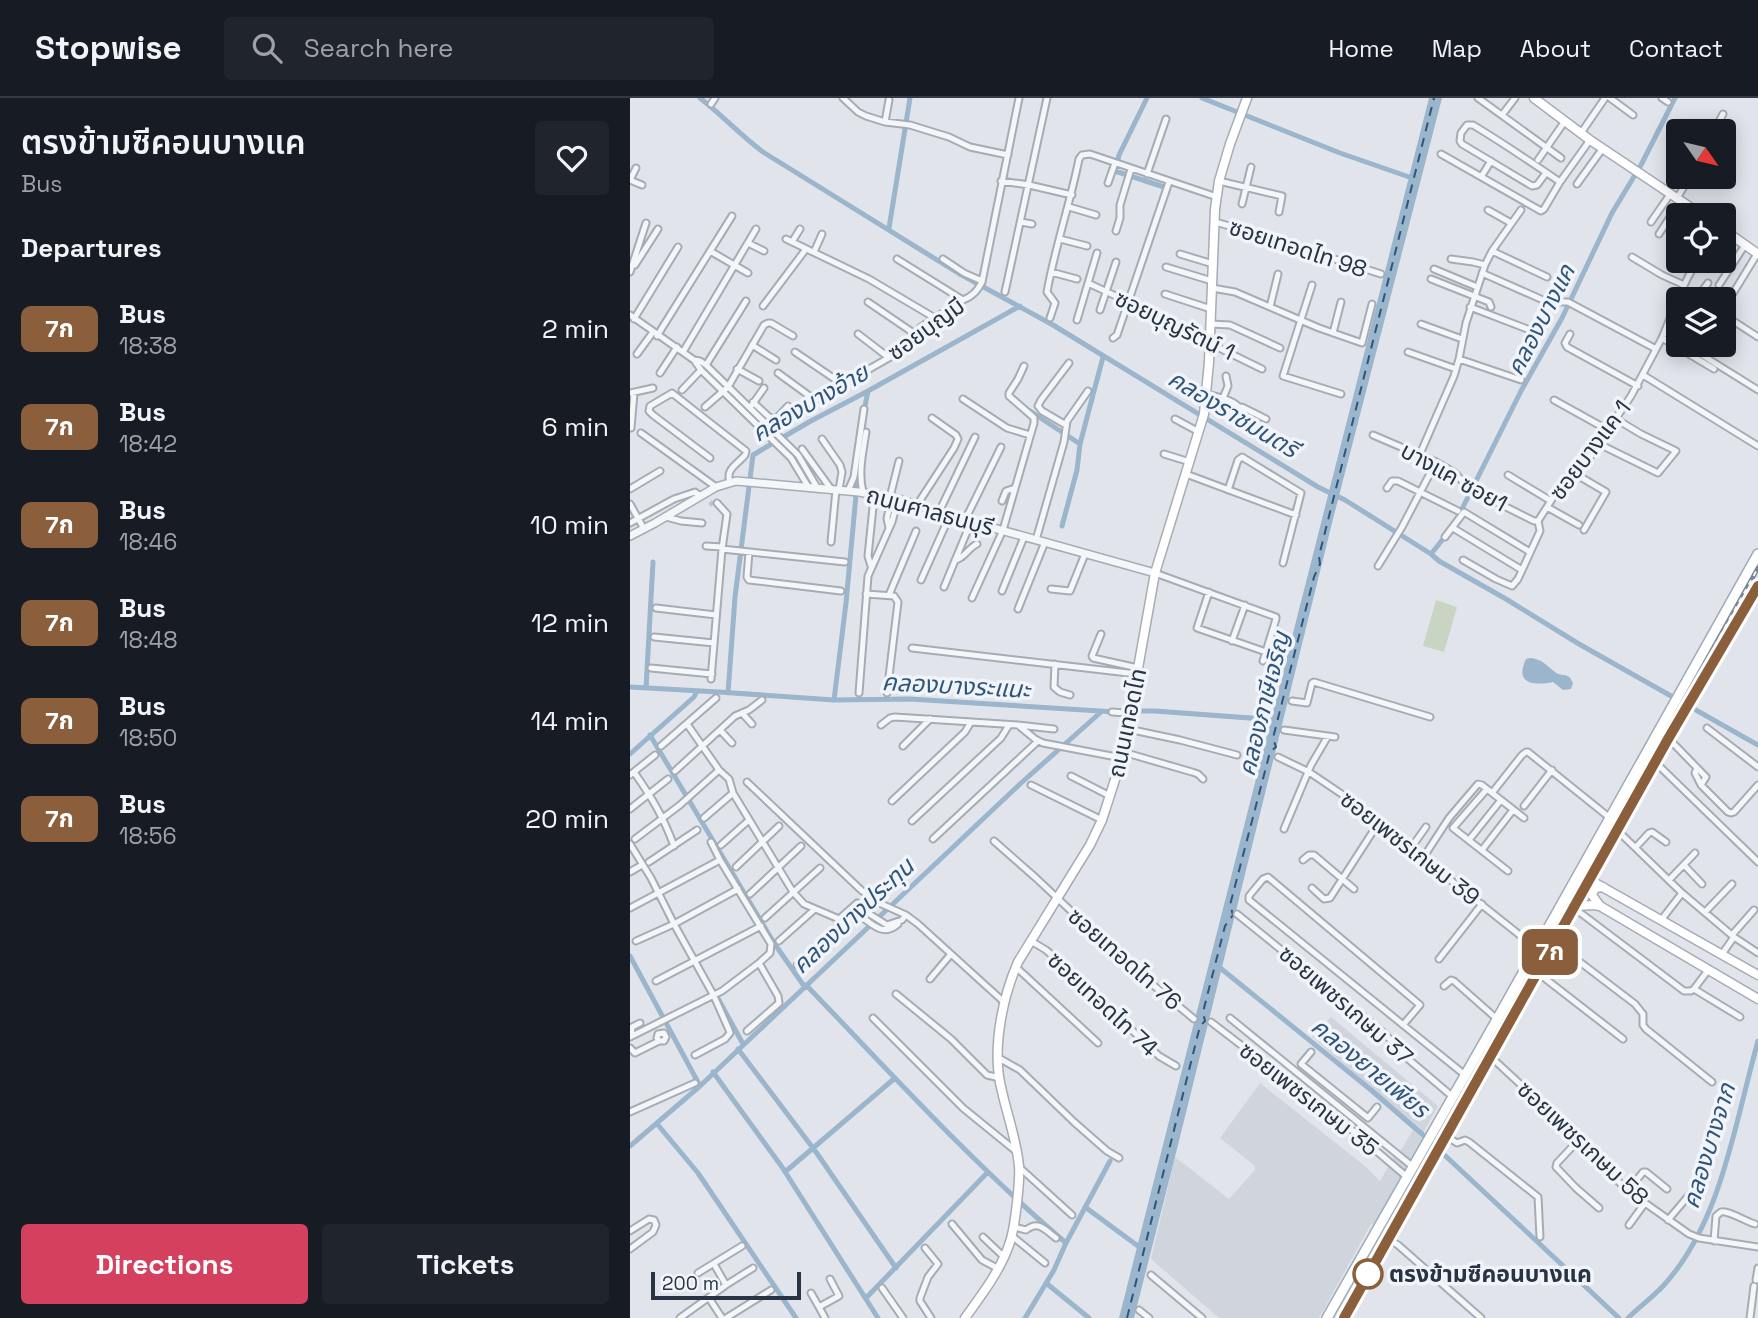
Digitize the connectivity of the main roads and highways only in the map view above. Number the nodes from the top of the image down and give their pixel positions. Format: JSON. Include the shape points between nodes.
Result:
{"nodes":[{"id":1,"x":1247,"y":98,"type":"edge"},
{"id":2,"x":1534,"y":98,"type":"edge"},
{"id":3,"x":1685,"y":203,"type":"edge"},
{"id":4,"x":1736,"y":239,"type":"edge"},
{"id":5,"x":1758,"y":254,"type":"edge"},
{"id":6,"x":1758,"y":554,"type":"edge"},
{"id":7,"x":1758,"y":586,"type":"edge"},
{"id":8,"x":1578,"y":876,"type":"junction"},
{"id":9,"x":1590,"y":880,"type":"junction"},
{"id":10,"x":1603,"y":887,"type":"junction"},
{"id":11,"x":1600,"y":906,"type":"junction"},
{"id":12,"x":1575,"y":907,"type":"junction"},
{"id":13,"x":1757,"y":974,"type":"edge"},
{"id":14,"x":1758,"y":999,"type":"edge"},
{"id":15,"x":1495,"y":1024,"type":"junction"},
{"id":16,"x":1508,"y":1026,"type":"junction"},
{"id":17,"x":1502,"y":1037,"type":"junction"},
{"id":18,"x":965,"y":1318,"type":"edge"},
{"id":19,"x":1327,"y":1318,"type":"edge"},
{"id":20,"x":1344,"y":1318,"type":"edge"}],
"edges":[{"from":1,"to":18,"type":"main road","name":"ถนนเทอดไท","via":[[1219,181],[1204,414],[1155,573],[1123,755],[1102,820],[1016,967],[1005,1003],[997,1056],[1017,1152],[1017,1206],[1004,1257]]},
{"from":2,"to":3,"type":"main road"},
{"from":4,"to":5,"type":"main road"},
{"from":6,"to":8,"type":"main road"},
{"from":7,"to":9,"type":"main road"},
{"from":8,"to":9,"type":"main road"},
{"from":8,"to":15,"type":"main road"},
{"from":9,"to":10,"type":"main road"},
{"from":9,"to":12,"type":"main road"},
{"from":10,"to":11,"type":"main road","via":[[1595,888],[1592,895]]},
{"from":10,"to":13,"type":"main road"},
{"from":11,"to":12,"type":"main road"},
{"from":11,"to":14,"type":"main road"},
{"from":12,"to":16,"type":"main road"},
{"from":15,"to":16,"type":"main road"},
{"from":15,"to":17,"type":"main road"},
{"from":15,"to":19,"type":"main road"},
{"from":16,"to":17,"type":"main road"},
{"from":17,"to":20,"type":"main road"}]}
